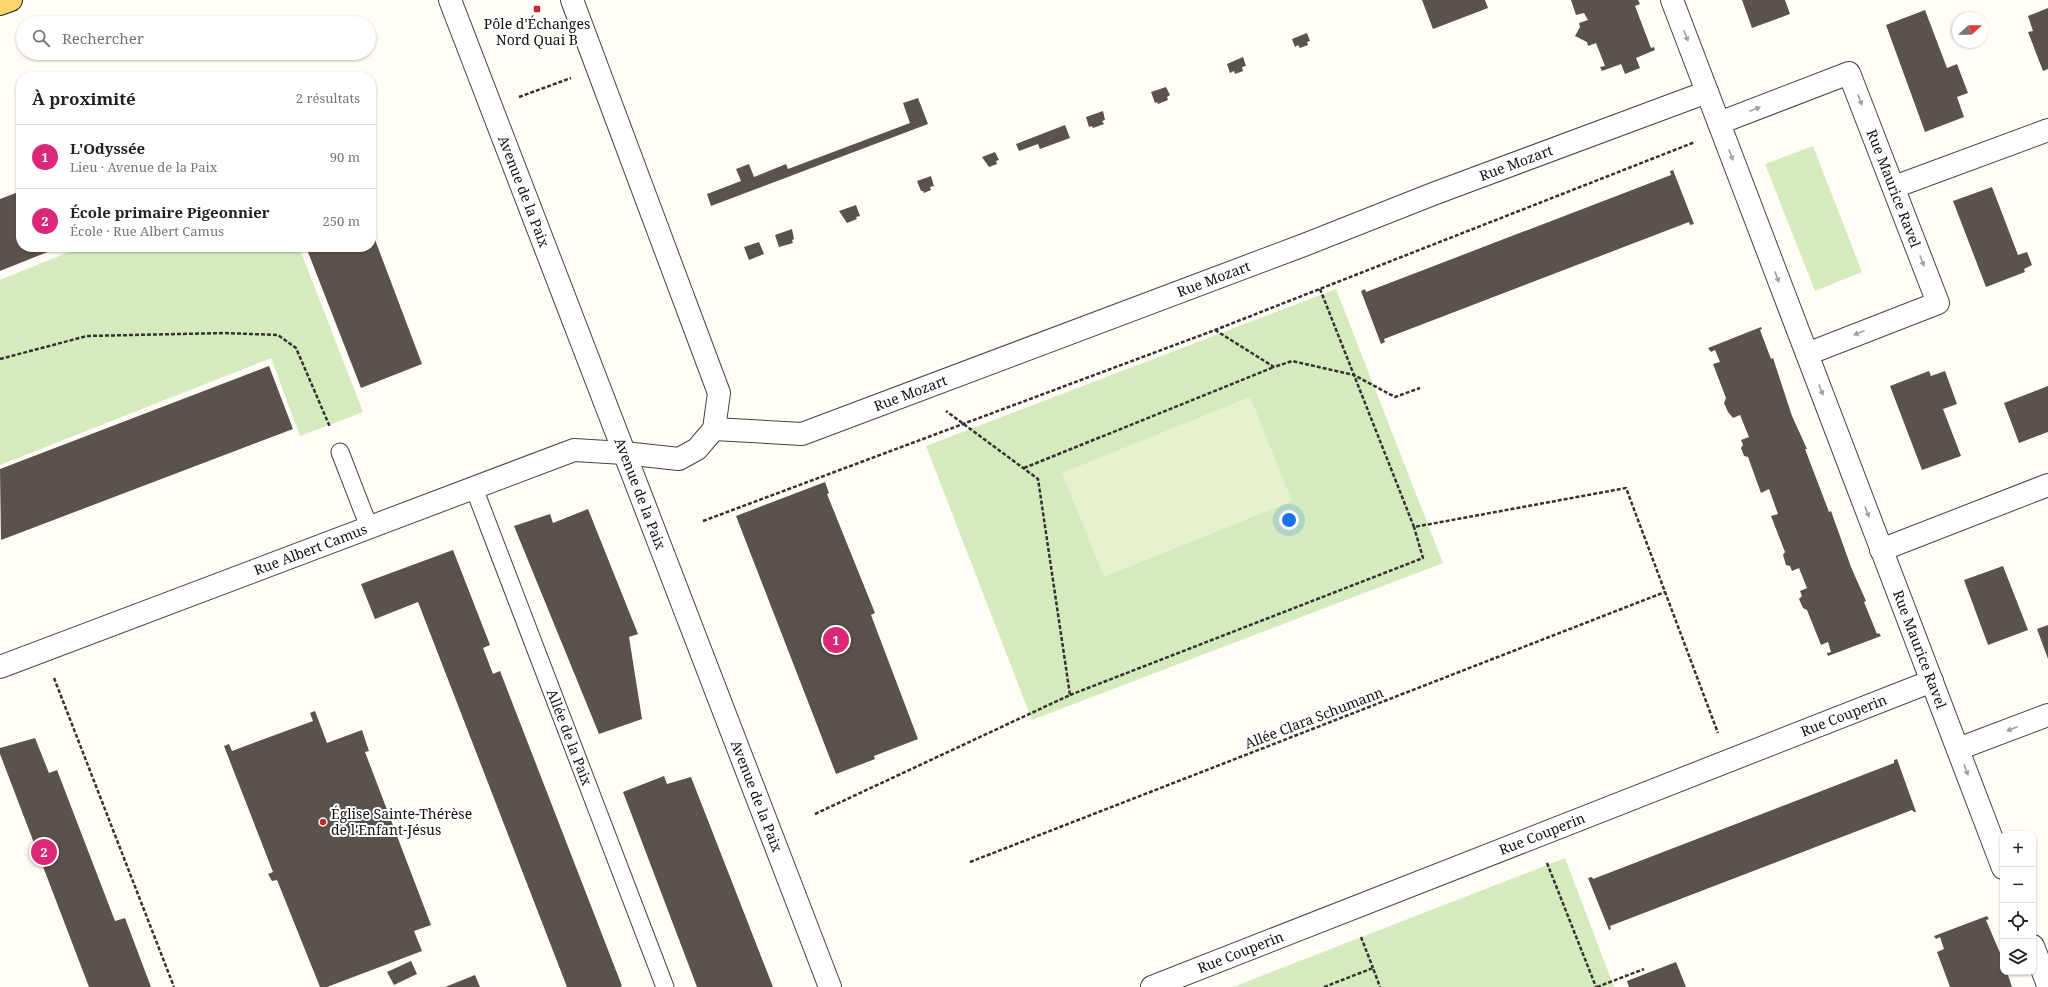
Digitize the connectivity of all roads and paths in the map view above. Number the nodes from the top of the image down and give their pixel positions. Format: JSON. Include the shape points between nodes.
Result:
{"nodes":[{"id":1,"x":11,"y":0,"type":"edge"},
{"id":2,"x":450,"y":0,"type":"edge"},
{"id":3,"x":572,"y":0,"type":"edge"},
{"id":4,"x":1672,"y":0,"type":"edge"},
{"id":5,"x":0,"y":4,"type":"edge"},
{"id":6,"x":597,"y":68,"type":"junction"},
{"id":7,"x":1707,"y":92,"type":"junction"},
{"id":8,"x":492,"y":109,"type":"junction"},
{"id":9,"x":1719,"y":123,"type":"junction"},
{"id":10,"x":2048,"y":130,"type":"edge"},
{"id":11,"x":1698,"y":141,"type":"dead end"},
{"id":12,"x":1894,"y":188,"type":"junction"},
{"id":13,"x":1320,"y":289,"type":"junction"},
{"id":14,"x":1215,"y":330,"type":"junction"},
{"id":15,"x":1807,"y":354,"type":"junction"},
{"id":16,"x":0,"y":359,"type":"edge"},
{"id":17,"x":1274,"y":367,"type":"junction"},
{"id":18,"x":1354,"y":375,"type":"junction"},
{"id":19,"x":1420,"y":388,"type":"dead end"},
{"id":20,"x":918,"y":390,"type":"junction"},
{"id":21,"x":963,"y":424,"type":"junction"},
{"id":22,"x":714,"y":429,"type":"junction"},
{"id":23,"x":340,"y":452,"type":"joint"},
{"id":24,"x":624,"y":453,"type":"junction"},
{"id":25,"x":1023,"y":468,"type":"junction"},
{"id":26,"x":2048,"y":485,"type":"edge"},
{"id":27,"x":474,"y":488,"type":"junction"},
{"id":28,"x":703,"y":521,"type":"dead end"},
{"id":29,"x":369,"y":527,"type":"junction"},
{"id":30,"x":1414,"y":527,"type":"junction"},
{"id":31,"x":1882,"y":550,"type":"junction"},
{"id":32,"x":1665,"y":592,"type":"junction"},
{"id":33,"x":43,"y":651,"type":"junction"},
{"id":34,"x":0,"y":667,"type":"edge"},
{"id":35,"x":1932,"y":681,"type":"junction"},
{"id":36,"x":1070,"y":695,"type":"junction"},
{"id":37,"x":2048,"y":715,"type":"edge"},
{"id":38,"x":1958,"y":749,"type":"junction"},
{"id":39,"x":1728,"y":762,"type":"junction"},
{"id":40,"x":815,"y":814,"type":"dead end"},
{"id":41,"x":1536,"y":837,"type":"junction"},
{"id":42,"x":970,"y":862,"type":"dead end"},
{"id":43,"x":2003,"y":867,"type":"edge"},
{"id":44,"x":1360,"y":936,"type":"dead end"},
{"id":45,"x":2036,"y":954,"type":"edge"},
{"id":46,"x":1373,"y":968,"type":"junction"},
{"id":47,"x":1644,"y":968,"type":"dead end"},
{"id":48,"x":2048,"y":985,"type":"edge"},
{"id":49,"x":174,"y":987,"type":"edge"},
{"id":50,"x":665,"y":987,"type":"edge"},
{"id":51,"x":830,"y":987,"type":"edge"},
{"id":52,"x":1152,"y":987,"type":"edge"},
{"id":53,"x":1324,"y":987,"type":"edge"},
{"id":54,"x":1380,"y":987,"type":"edge"},
{"id":55,"x":1597,"y":987,"type":"edge"}],
"edges":[{"from":1,"to":5,"type":"main road"},
{"from":2,"to":8,"type":"street","name":"Avenue de la Paix"},
{"from":3,"to":6,"type":"street"},
{"from":4,"to":7,"type":"street","name":"Rue Maurice Ravel","one_way":true},
{"from":6,"to":8,"type":"path"},
{"from":6,"to":22,"type":"street","via":[[719,393]]},
{"from":7,"to":9,"type":"street","name":"Rue Maurice Ravel"},
{"from":7,"to":20,"type":"street","name":"Rue Mozart"},
{"from":8,"to":24,"type":"street","name":"Avenue de la Paix"},
{"from":9,"to":12,"type":"street","name":"Rue Maurice Ravel","one_way":true,"via":[[1849,73]]},
{"from":9,"to":15,"type":"street","name":"Rue Maurice Ravel","one_way":true},
{"from":10,"to":12,"type":"street"},
{"from":11,"to":13,"type":"path"},
{"from":12,"to":15,"type":"street","name":"Rue Maurice Ravel","one_way":true,"via":[[1938,303]]},
{"from":13,"to":14,"type":"path"},
{"from":13,"to":18,"type":"path"},
{"from":14,"to":17,"type":"path"},
{"from":14,"to":21,"type":"path"},
{"from":15,"to":31,"type":"street","name":"Rue Maurice Ravel","one_way":true},
{"from":16,"to":23,"type":"path","via":[[87,336],[225,333],[278,335],[296,348]]},
{"from":17,"to":18,"type":"path","via":[[1292,361]]},
{"from":17,"to":25,"type":"path"},
{"from":18,"to":19,"type":"path","via":[[1395,396]]},
{"from":18,"to":30,"type":"path"},
{"from":20,"to":21,"type":"path"},
{"from":20,"to":22,"type":"street","name":"Rue Mozart","via":[[802,434]]},
{"from":21,"to":25,"type":"path"},
{"from":21,"to":28,"type":"path"},
{"from":22,"to":24,"type":"street","name":"Rue Albert Camus","via":[[698,449],[678,460]]},
{"from":23,"to":29,"type":"lane"},
{"from":24,"to":27,"type":"street","name":"Rue Albert Camus","via":[[574,450]]},
{"from":24,"to":51,"type":"street","name":"Avenue de la Paix"},
{"from":25,"to":36,"type":"path","via":[[1038,479]]},
{"from":26,"to":31,"type":"street"},
{"from":27,"to":29,"type":"street","name":"Rue Albert Camus"},
{"from":27,"to":50,"type":"lane","name":"Allée de la Paix"},
{"from":29,"to":33,"type":"street","name":"Rue Albert Camus"},
{"from":30,"to":32,"type":"path","via":[[1626,488]]},
{"from":30,"to":36,"type":"path","via":[[1422,558]]},
{"from":31,"to":35,"type":"street","name":"Rue Maurice Ravel"},
{"from":32,"to":39,"type":"path"},
{"from":32,"to":42,"type":"path","name":"Allée Clara Schumann"},
{"from":33,"to":34,"type":"street","name":"Rue Albert Camus"},
{"from":33,"to":49,"type":"path"},
{"from":35,"to":38,"type":"street","name":"Rue Maurice Ravel"},
{"from":35,"to":39,"type":"street","name":"Rue Couperin"},
{"from":36,"to":40,"type":"path"},
{"from":37,"to":38,"type":"street","one_way":true},
{"from":38,"to":43,"type":"street","name":"Rue Maurice Ravel","one_way":true},
{"from":39,"to":41,"type":"street","name":"Rue Couperin"},
{"from":41,"to":52,"type":"street","name":"Rue Couperin"},
{"from":41,"to":55,"type":"path"},
{"from":44,"to":46,"type":"path"},
{"from":45,"to":48,"type":"street"},
{"from":46,"to":53,"type":"path"},
{"from":46,"to":54,"type":"path"},
{"from":47,"to":55,"type":"path"}]}
